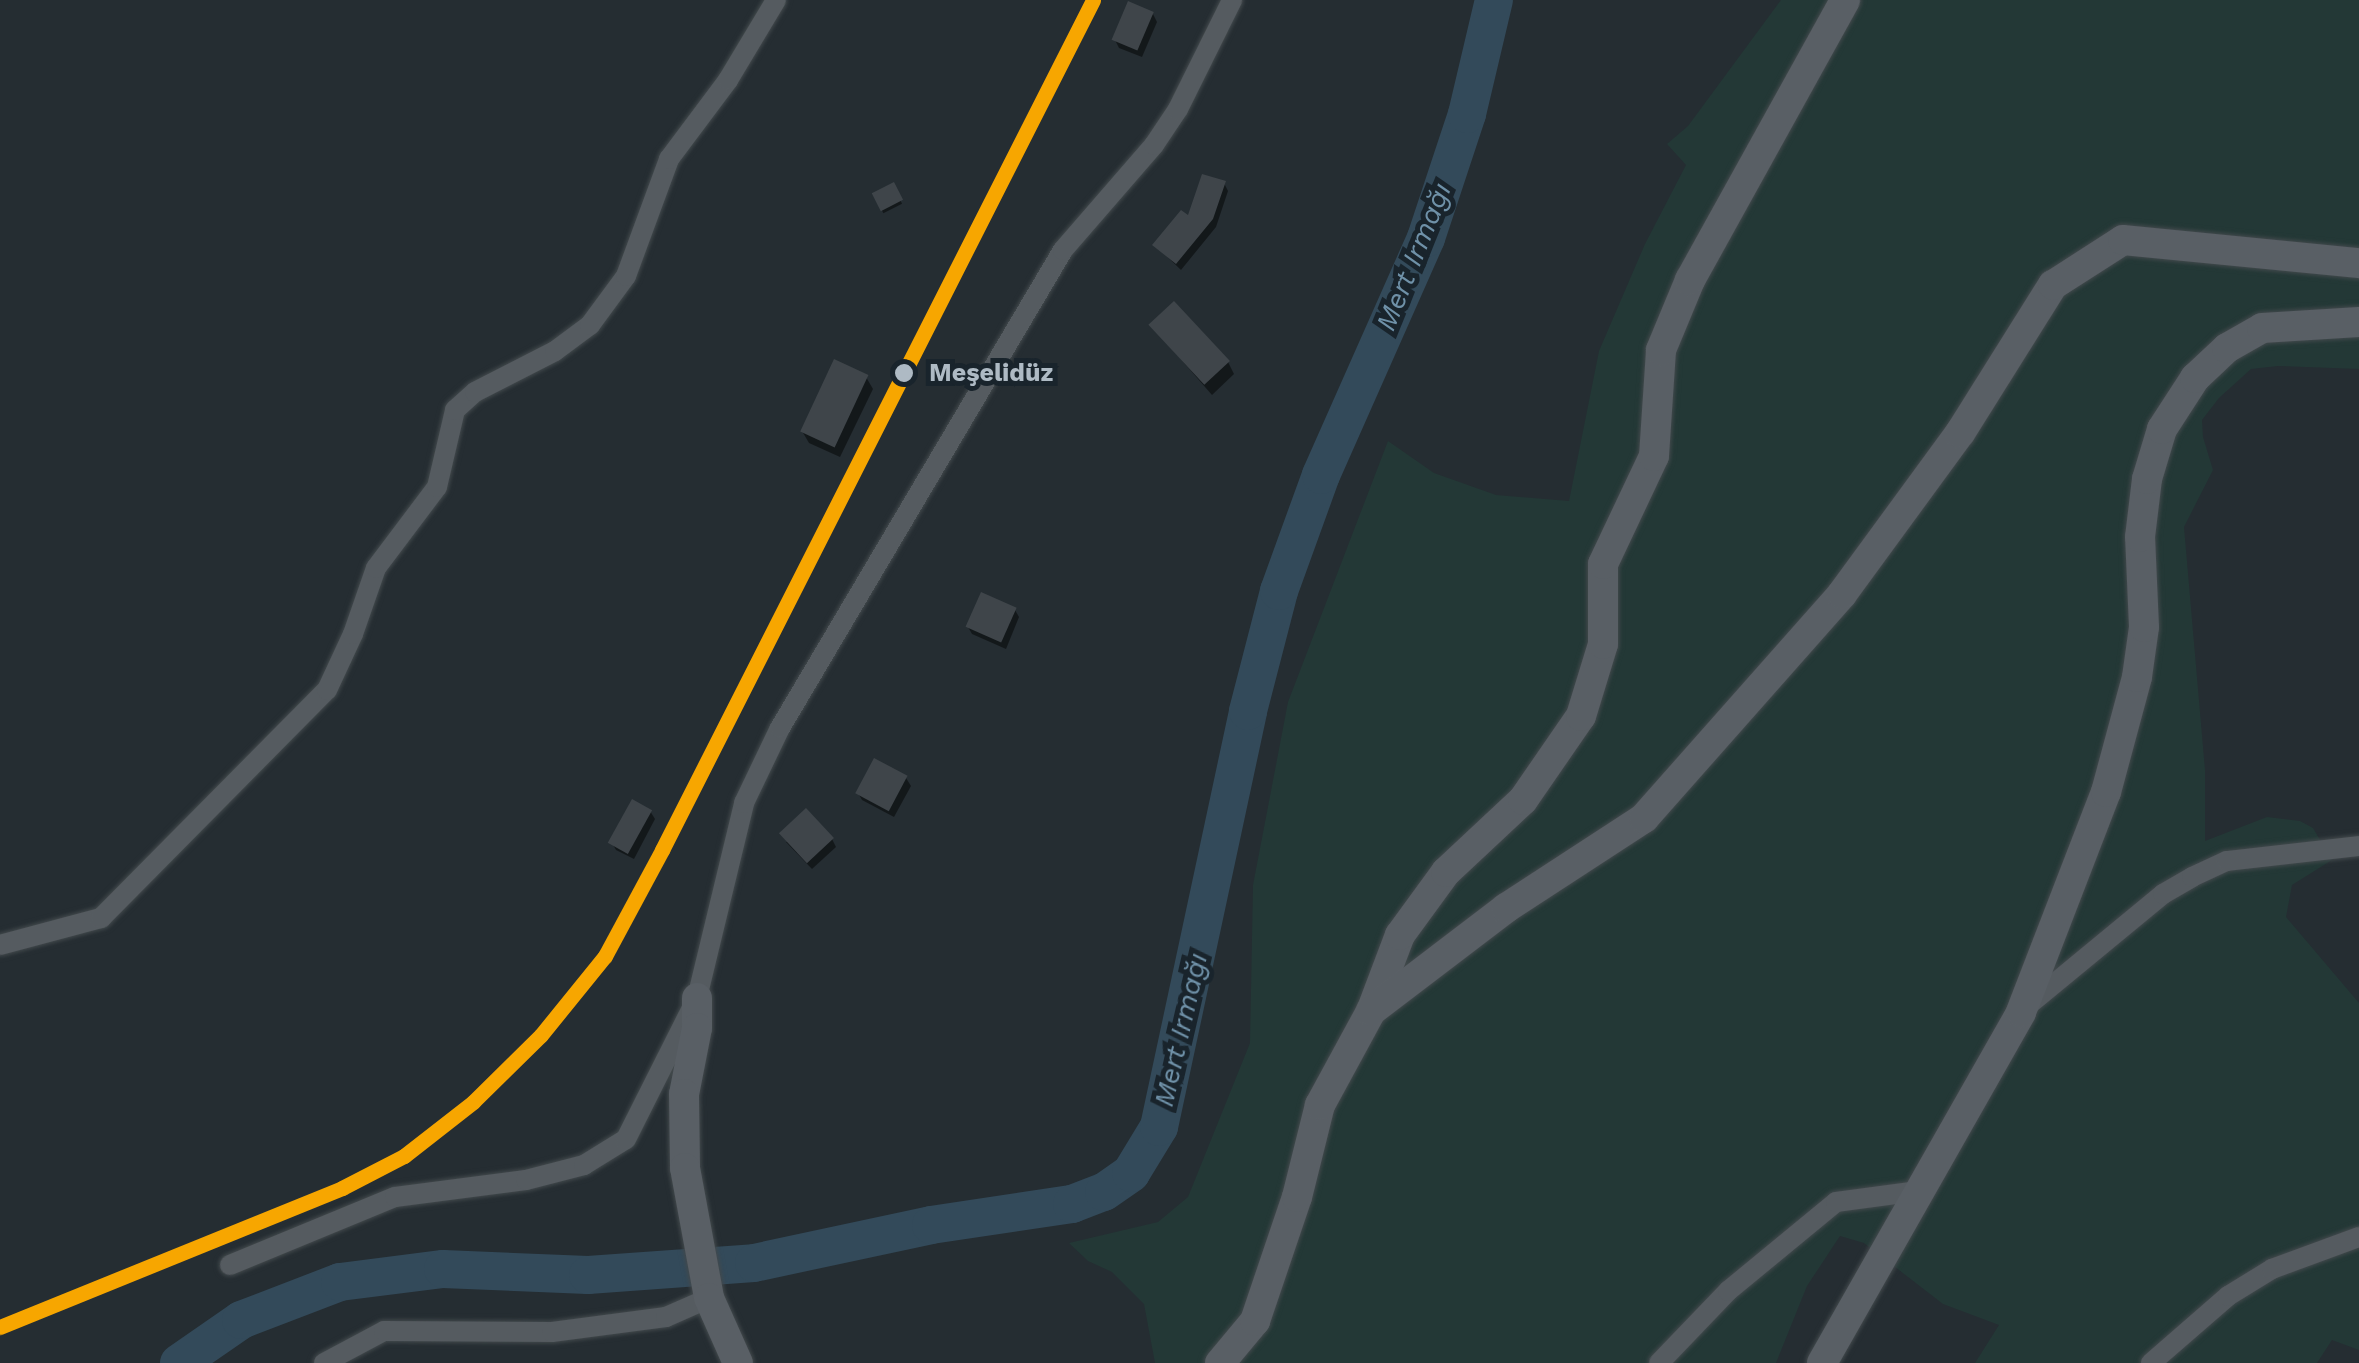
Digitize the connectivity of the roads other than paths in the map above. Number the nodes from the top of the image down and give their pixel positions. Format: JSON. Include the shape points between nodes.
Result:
{"nodes":[{"id":1,"x":776,"y":0,"type":"edge"},
{"id":2,"x":1232,"y":0,"type":"edge"},
{"id":3,"x":1845,"y":0,"type":"edge"},
{"id":4,"x":2359,"y":263,"type":"edge"},
{"id":5,"x":2359,"y":322,"type":"edge"},
{"id":6,"x":2359,"y":846,"type":"edge"},
{"id":7,"x":0,"y":945,"type":"edge"},
{"id":8,"x":696,"y":998,"type":"junction"},
{"id":9,"x":1371,"y":1011,"type":"junction"},
{"id":10,"x":2021,"y":1012,"type":"junction"},
{"id":11,"x":1918,"y":1190,"type":"junction"},
{"id":12,"x":2359,"y":1237,"type":"edge"},
{"id":13,"x":230,"y":1265,"type":"dead end"},
{"id":14,"x":709,"y":1298,"type":"junction"},
{"id":15,"x":324,"y":1363,"type":"edge"},
{"id":16,"x":738,"y":1363,"type":"edge"},
{"id":17,"x":1220,"y":1363,"type":"edge"},
{"id":18,"x":1659,"y":1363,"type":"edge"},
{"id":19,"x":1822,"y":1363,"type":"edge"},
{"id":20,"x":2152,"y":1363,"type":"edge"}],
"edges":[{"from":1,"to":7,"type":"street","via":[[670,159],[626,276],[590,325],[455,410],[437,487],[371,577],[327,690],[101,918]]},
{"from":2,"to":8,"type":"street","via":[[1154,146],[1063,250],[780,728],[744,804]]},
{"from":3,"to":9,"type":"street","via":[[1690,280],[1661,350],[1654,456],[1603,564],[1603,644],[1581,716],[1524,800],[1446,872],[1400,934]]},
{"from":4,"to":9,"type":"street","via":[[2124,240],[2053,285],[1960,434],[1842,594],[1644,818],[1506,908]]},
{"from":5,"to":10,"type":"street","via":[[2262,328],[2195,378],[2162,429],[2140,537],[2144,627],[2137,677],[2106,792]]},
{"from":6,"to":10,"type":"street","via":[[2226,861],[2192,877]]},
{"from":8,"to":13,"type":"street","via":[[626,1139],[584,1165],[526,1180],[395,1197]]},
{"from":8,"to":14,"type":"street","via":[[684,1094],[686,1168]]},
{"from":9,"to":17,"type":"street","via":[[1320,1105],[1298,1198],[1255,1321]]},
{"from":10,"to":11,"type":"street"},
{"from":11,"to":18,"type":"street","via":[[1836,1202],[1728,1290]]},
{"from":11,"to":19,"type":"street"},
{"from":12,"to":20,"type":"street","via":[[2272,1269],[2228,1296]]},
{"from":14,"to":15,"type":"street","via":[[666,1317],[552,1332],[384,1331]]},
{"from":14,"to":16,"type":"street"}]}
